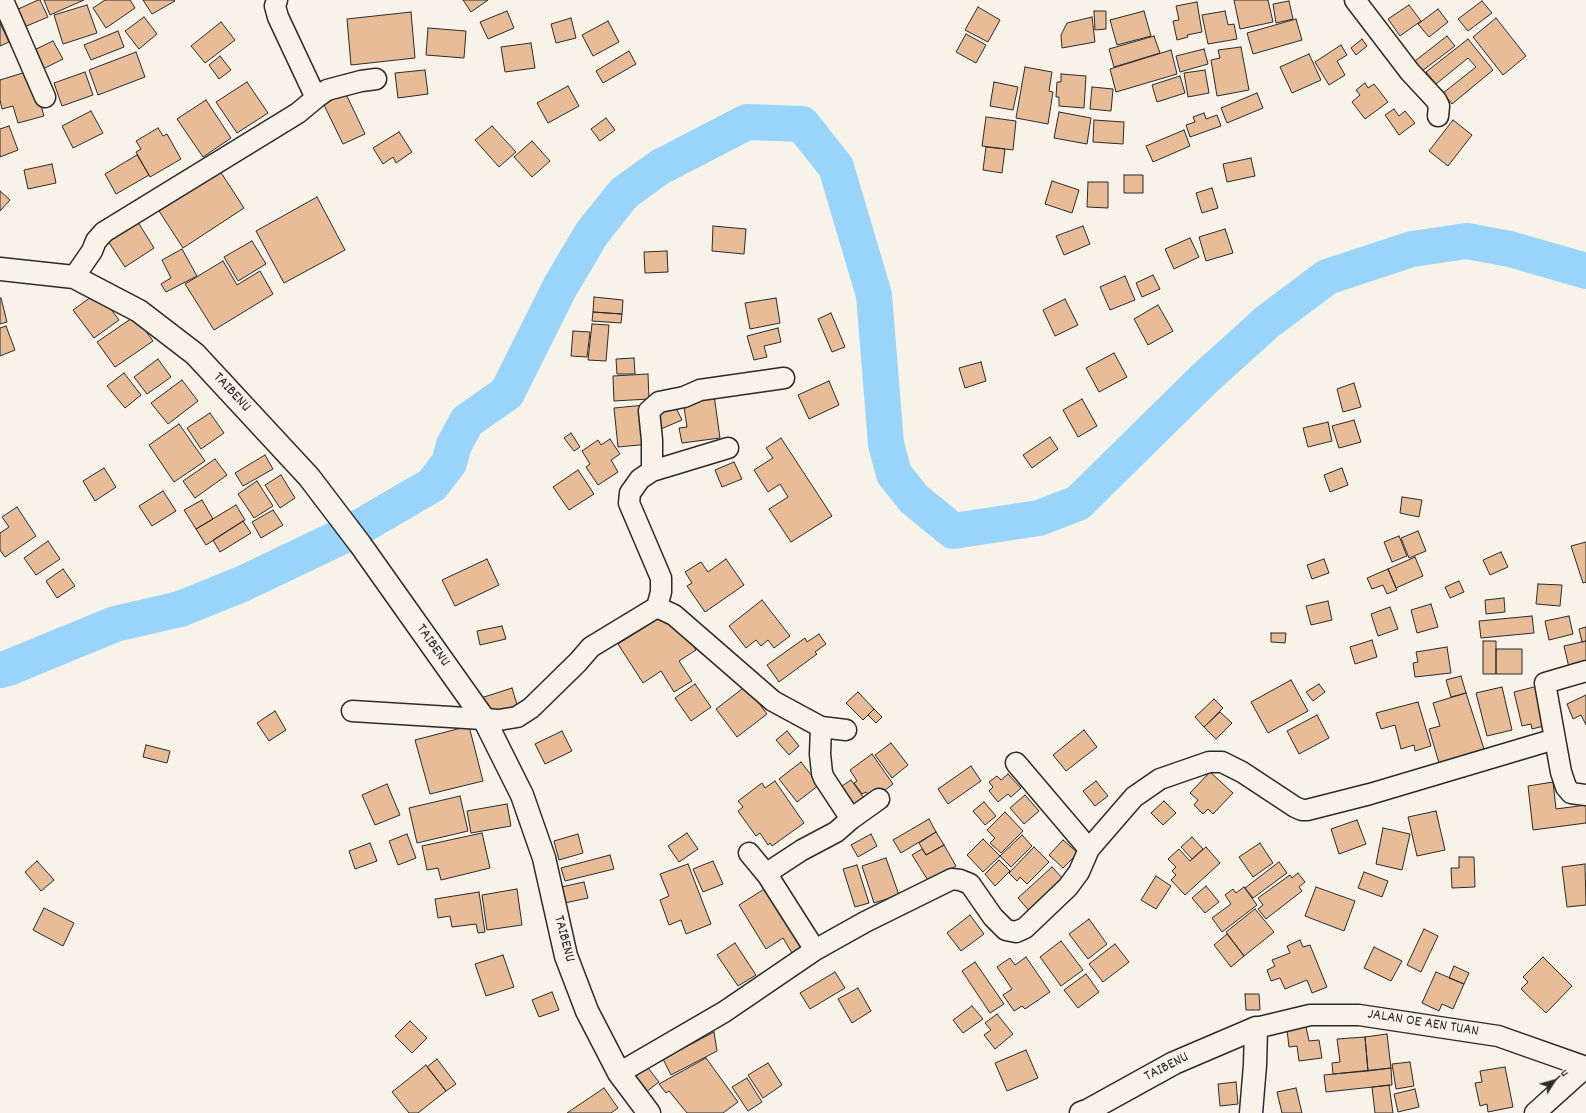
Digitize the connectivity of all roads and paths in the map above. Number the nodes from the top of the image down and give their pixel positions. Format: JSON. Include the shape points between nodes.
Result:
{"nodes":[{"id":1,"x":277,"y":0,"type":"edge"},
{"id":2,"x":1355,"y":0,"type":"edge"},
{"id":3,"x":6,"y":4,"type":"edge"},
{"id":4,"x":376,"y":79,"type":"dead end"},
{"id":5,"x":45,"y":97,"type":"dead end"},
{"id":6,"x":316,"y":98,"type":"junction"},
{"id":7,"x":1438,"y":116,"type":"dead end"},
{"id":8,"x":0,"y":269,"type":"edge"},
{"id":9,"x":74,"y":277,"type":"junction"},
{"id":10,"x":784,"y":378,"type":"dead end"},
{"id":11,"x":728,"y":448,"type":"dead end"},
{"id":12,"x":652,"y":471,"type":"junction"},
{"id":13,"x":657,"y":607,"type":"junction"},
{"id":14,"x":1586,"y":671,"type":"edge"},
{"id":15,"x":352,"y":711,"type":"dead end"},
{"id":16,"x":484,"y":719,"type":"junction"},
{"id":17,"x":821,"y":728,"type":"junction"},
{"id":18,"x":846,"y":730,"type":"dead end"},
{"id":19,"x":1556,"y":740,"type":"junction"},
{"id":20,"x":1016,"y":763,"type":"dead end"},
{"id":21,"x":1586,"y":795,"type":"edge"},
{"id":22,"x":879,"y":799,"type":"dead end"},
{"id":23,"x":851,"y":820,"type":"junction"},
{"id":24,"x":1089,"y":848,"type":"junction"},
{"id":25,"x":749,"y":853,"type":"dead end"},
{"id":26,"x":765,"y":873,"type":"junction"},
{"id":27,"x":815,"y":950,"type":"junction"},
{"id":28,"x":1256,"y":1028,"type":"junction"},
{"id":29,"x":1586,"y":1067,"type":"edge"},
{"id":30,"x":619,"y":1073,"type":"junction"},
{"id":31,"x":650,"y":1113,"type":"edge"},
{"id":32,"x":1081,"y":1113,"type":"edge"},
{"id":33,"x":1251,"y":1113,"type":"edge"},
{"id":34,"x":1535,"y":1113,"type":"edge"}],
"edges":[{"from":1,"to":6,"type":"street","via":[[278,17]]},
{"from":2,"to":7,"type":"street","via":[[1410,72],[1436,100],[1439,106]]},
{"from":3,"to":5,"type":"street"},
{"from":4,"to":6,"type":"street","via":[[327,90]]},
{"from":6,"to":9,"type":"street","via":[[298,113],[104,232]]},
{"from":8,"to":9,"type":"main road"},
{"from":9,"to":16,"type":"main road","name":"TAIBENU","via":[[139,311],[195,354],[308,476],[360,544]]},
{"from":10,"to":12,"type":"street","via":[[700,390],[684,397],[659,402],[649,412]]},
{"from":11,"to":12,"type":"street"},
{"from":12,"to":13,"type":"street","via":[[640,479],[630,493],[629,503],[661,578]]},
{"from":13,"to":16,"type":"street","via":[[591,647],[532,708],[517,717]]},
{"from":13,"to":17,"type":"street","via":[[674,615],[773,701]]},
{"from":14,"to":19,"type":"street","via":[[1545,683]]},
{"from":15,"to":16,"type":"street"},
{"from":16,"to":30,"type":"main road","name":"TAIBENU","via":[[522,795],[544,858],[566,956],[587,1011]]},
{"from":17,"to":18,"type":"street"},
{"from":17,"to":23,"type":"street","via":[[822,773]]},
{"from":19,"to":21,"type":"street","via":[[1566,787],[1571,793]]},
{"from":19,"to":24,"type":"street","via":[[1307,810],[1295,807],[1222,762],[1208,762],[1160,779],[1134,797]]},
{"from":20,"to":24,"type":"street"},
{"from":22,"to":23,"type":"street"},
{"from":23,"to":26,"type":"street","via":[[836,832]]},
{"from":24,"to":27,"type":"street","via":[[1080,872],[1068,887],[1025,928],[1016,932],[1006,930],[993,917],[970,884],[952,879]]},
{"from":25,"to":26,"type":"street"},
{"from":26,"to":27,"type":"street"},
{"from":27,"to":30,"type":"street","via":[[724,1012]]},
{"from":28,"to":29,"type":"street","name":"JALAN OE AEN TUAN","via":[[1310,1015],[1359,1015],[1498,1036]]},
{"from":28,"to":32,"type":"main road","name":"TAIBENU","via":[[1174,1063]]},
{"from":28,"to":33,"type":"main road"},
{"from":29,"to":34,"type":"street"},
{"from":30,"to":31,"type":"main road","name":"TAIBENU"}]}
